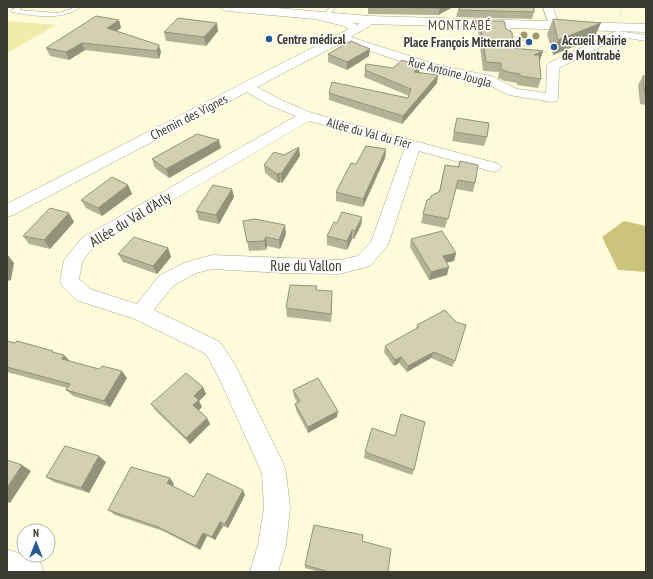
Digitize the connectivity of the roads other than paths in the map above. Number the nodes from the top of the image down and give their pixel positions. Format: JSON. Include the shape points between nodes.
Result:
{"nodes":[{"id":1,"x":20,"y":7,"type":"edge"},
{"id":2,"x":77,"y":7,"type":"edge"},
{"id":3,"x":226,"y":7,"type":"edge"},
{"id":4,"x":548,"y":7,"type":"edge"},
{"id":5,"x":329,"y":10,"type":"edge"},
{"id":6,"x":310,"y":15,"type":"junction"},
{"id":7,"x":369,"y":20,"type":"junction"},
{"id":8,"x":505,"y":24,"type":"junction"},
{"id":9,"x":554,"y":26,"type":"junction"},
{"id":10,"x":646,"y":28,"type":"edge"},
{"id":11,"x":357,"y":29,"type":"junction"},
{"id":12,"x":646,"y":38,"type":"edge"},
{"id":13,"x":344,"y":39,"type":"junction"},
{"id":14,"x":528,"y":45,"type":"road end"},
{"id":15,"x":248,"y":87,"type":"junction"},
{"id":16,"x":307,"y":116,"type":"junction"},
{"id":17,"x":413,"y":146,"type":"junction"},
{"id":18,"x":494,"y":167,"type":"dead end"},
{"id":19,"x":7,"y":211,"type":"edge"},
{"id":20,"x":141,"y":313,"type":"junction"},
{"id":21,"x":7,"y":563,"type":"edge"},
{"id":22,"x":30,"y":572,"type":"edge"},
{"id":23,"x":264,"y":572,"type":"edge"}],
"edges":[{"from":1,"to":2,"type":"lane","via":[[14,10],[57,15]]},
{"from":3,"to":6,"type":"main road"},
{"from":4,"to":9,"type":"street"},
{"from":5,"to":6,"type":"main road"},
{"from":5,"to":7,"type":"main road"},
{"from":6,"to":11,"type":"street","via":[[348,24]]},
{"from":7,"to":8,"type":"main road"},
{"from":7,"to":11,"type":"street","name":"Chemin des Vignes"},
{"from":8,"to":9,"type":"main road"},
{"from":8,"to":14,"type":"lane","via":[[507,36]]},
{"from":9,"to":10,"type":"main road"},
{"from":11,"to":13,"type":"street","name":"Chemin des Vignes"},
{"from":12,"to":13,"type":"street","name":"Rue Antoine Jougla","via":[[618,34],[553,66],[552,98],[514,92],[487,79],[431,67]]},
{"from":13,"to":15,"type":"street","name":"Chemin des Vignes"},
{"from":15,"to":16,"type":"street","name":"Allée du Val du Fier"},
{"from":15,"to":19,"type":"street","name":"Chemin des Vignes"},
{"from":16,"to":17,"type":"street","name":"Allée du Val du Fier"},
{"from":16,"to":20,"type":"street","name":"Allée du Val d'Arly","via":[[88,242],[73,260],[69,280],[83,295]]},
{"from":17,"to":18,"type":"street","name":"Allée du Val du Fier"},
{"from":17,"to":20,"type":"street","name":"Rue du Vallon","via":[[379,245],[364,261],[340,267],[212,262],[190,268],[166,281]]},
{"from":20,"to":23,"type":"street","name":"Allée du Val d'Arly","via":[[213,348],[227,372],[274,472],[277,508],[272,545]]},
{"from":21,"to":22,"type":"street"}]}
